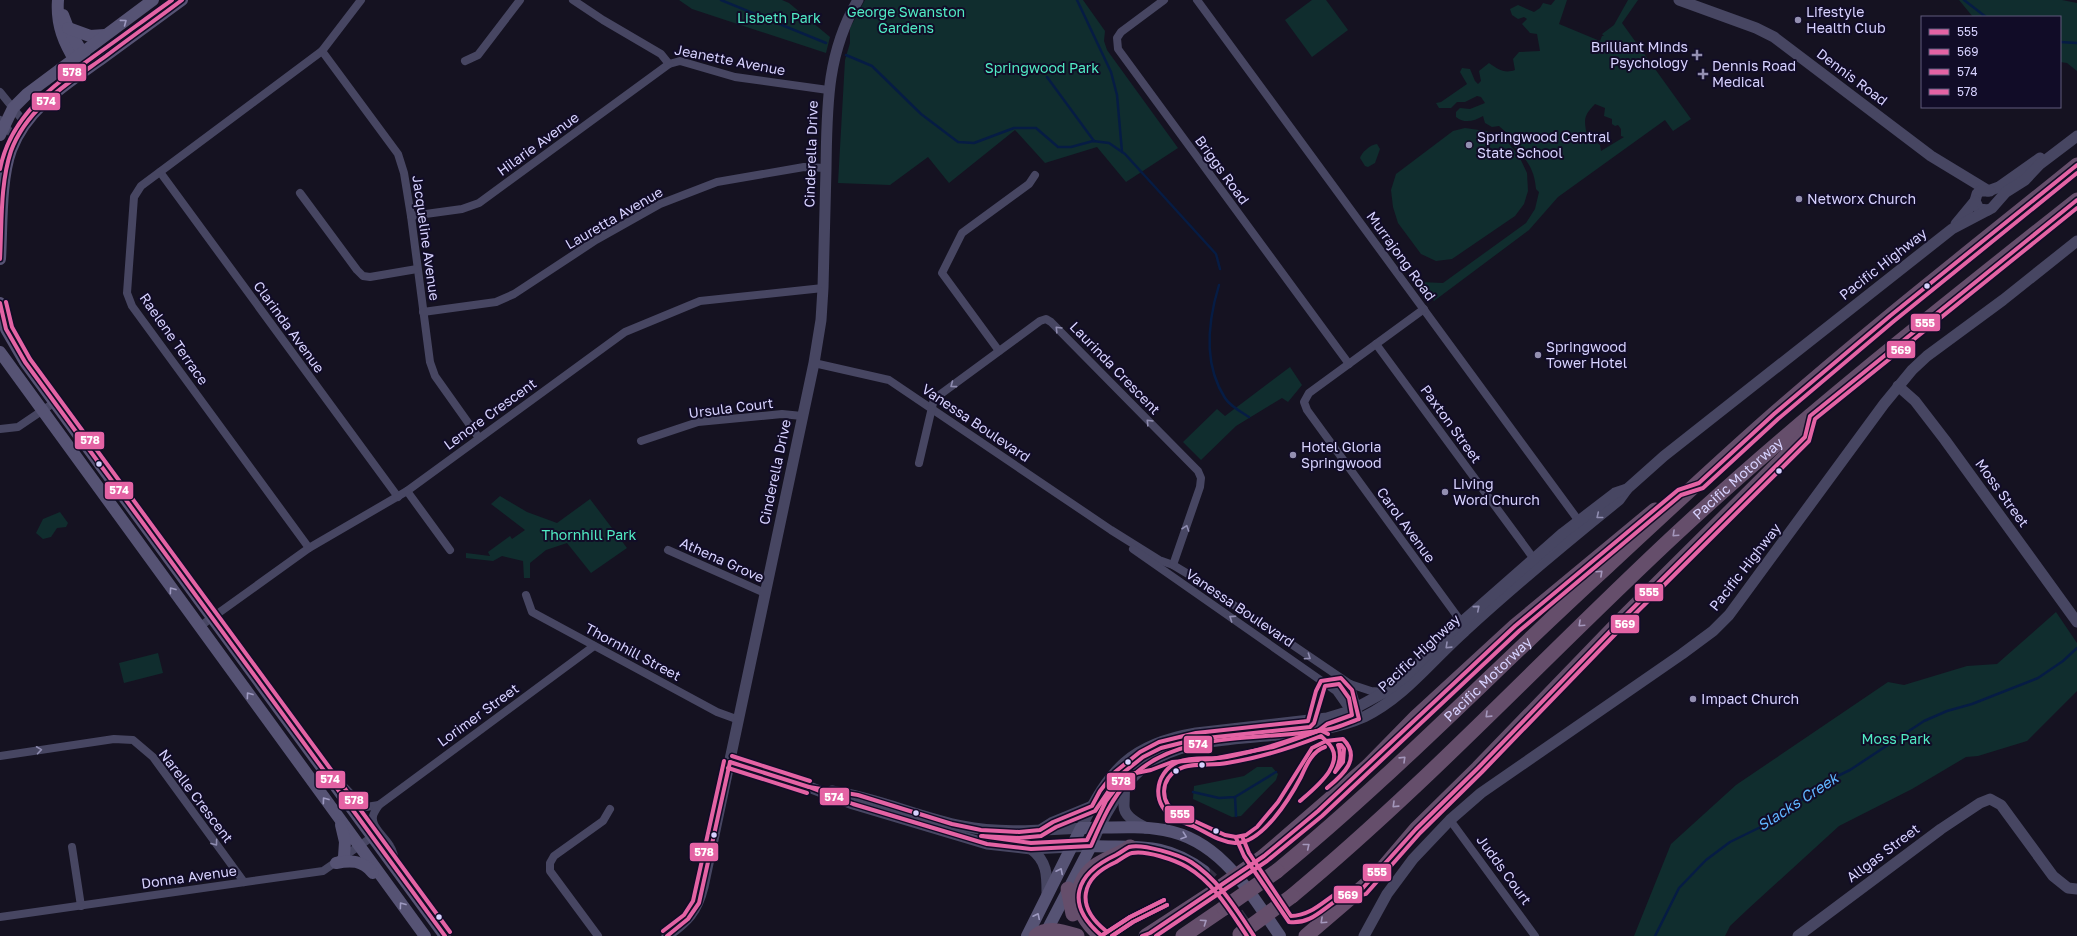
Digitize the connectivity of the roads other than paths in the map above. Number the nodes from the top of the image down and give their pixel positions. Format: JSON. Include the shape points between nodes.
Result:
{"nodes":[{"id":1,"x":58,"y":0,"type":"edge"},
{"id":2,"x":153,"y":0,"type":"edge"},
{"id":3,"x":182,"y":0,"type":"edge"},
{"id":4,"x":362,"y":0,"type":"edge"},
{"id":5,"x":520,"y":0,"type":"edge"},
{"id":6,"x":573,"y":0,"type":"edge"},
{"id":7,"x":858,"y":0,"type":"edge"},
{"id":8,"x":1164,"y":0,"type":"edge"},
{"id":9,"x":1197,"y":0,"type":"edge"},
{"id":10,"x":1679,"y":0,"type":"edge"},
{"id":11,"x":68,"y":28,"type":"junction"},
{"id":12,"x":106,"y":35,"type":"junction"},
{"id":13,"x":322,"y":51,"type":"junction"},
{"id":14,"x":78,"y":56,"type":"junction"},
{"id":15,"x":465,"y":62,"type":"dead end"},
{"id":16,"x":669,"y":64,"type":"junction"},
{"id":17,"x":86,"y":70,"type":"junction"},
{"id":18,"x":828,"y":90,"type":"junction"},
{"id":19,"x":0,"y":92,"type":"edge"},
{"id":20,"x":13,"y":108,"type":"junction"},
{"id":21,"x":25,"y":123,"type":"junction"},
{"id":22,"x":1,"y":127,"type":"edge"},
{"id":23,"x":2077,"y":129,"type":"edge"},
{"id":24,"x":2077,"y":136,"type":"edge"},
{"id":25,"x":16,"y":139,"type":"junction"},
{"id":26,"x":2077,"y":165,"type":"edge"},
{"id":27,"x":826,"y":168,"type":"junction"},
{"id":28,"x":160,"y":172,"type":"junction"},
{"id":29,"x":1955,"y":172,"type":"junction"},
{"id":30,"x":1035,"y":175,"type":"dead end"},
{"id":31,"x":1988,"y":190,"type":"junction"},
{"id":32,"x":300,"y":193,"type":"dead end"},
{"id":33,"x":1975,"y":199,"type":"junction"},
{"id":34,"x":2077,"y":200,"type":"edge"},
{"id":35,"x":1991,"y":208,"type":"junction"},
{"id":36,"x":411,"y":216,"type":"junction"},
{"id":37,"x":1952,"y":229,"type":"junction"},
{"id":38,"x":2077,"y":241,"type":"edge"},
{"id":39,"x":0,"y":259,"type":"edge"},
{"id":40,"x":417,"y":269,"type":"junction"},
{"id":41,"x":823,"y":288,"type":"junction"},
{"id":42,"x":0,"y":303,"type":"edge"},
{"id":43,"x":1424,"y":309,"type":"junction"},
{"id":44,"x":423,"y":312,"type":"junction"},
{"id":45,"x":1376,"y":344,"type":"junction"},
{"id":46,"x":999,"y":351,"type":"junction"},
{"id":47,"x":0,"y":352,"type":"edge"},
{"id":48,"x":814,"y":363,"type":"junction"},
{"id":49,"x":1349,"y":364,"type":"junction"},
{"id":50,"x":1898,"y":386,"type":"junction"},
{"id":51,"x":55,"y":402,"type":"junction"},
{"id":52,"x":933,"y":409,"type":"junction"},
{"id":53,"x":41,"y":411,"type":"junction"},
{"id":54,"x":802,"y":416,"type":"junction"},
{"id":55,"x":1810,"y":416,"type":"junction"},
{"id":56,"x":0,"y":429,"type":"edge"},
{"id":57,"x":479,"y":438,"type":"junction"},
{"id":58,"x":641,"y":441,"type":"dead end"},
{"id":59,"x":919,"y":463,"type":"dead end"},
{"id":60,"x":1699,"y":483,"type":"junction"},
{"id":61,"x":407,"y":491,"type":"junction"},
{"id":62,"x":398,"y":497,"type":"junction"},
{"id":63,"x":1582,"y":524,"type":"junction"},
{"id":64,"x":1111,"y":530,"type":"junction"},
{"id":65,"x":309,"y":548,"type":"junction"},
{"id":66,"x":450,"y":550,"type":"dead end"},
{"id":67,"x":668,"y":550,"type":"dead end"},
{"id":68,"x":1534,"y":558,"type":"junction"},
{"id":69,"x":1173,"y":565,"type":"junction"},
{"id":70,"x":765,"y":593,"type":"junction"},
{"id":71,"x":526,"y":595,"type":"dead end"},
{"id":72,"x":212,"y":618,"type":"junction"},
{"id":73,"x":2077,"y":621,"type":"edge"},
{"id":74,"x":1464,"y":626,"type":"junction"},
{"id":75,"x":199,"y":627,"type":"junction"},
{"id":76,"x":1267,"y":628,"type":"junction"},
{"id":77,"x":1261,"y":637,"type":"junction"},
{"id":78,"x":594,"y":646,"type":"junction"},
{"id":79,"x":1350,"y":684,"type":"junction"},
{"id":80,"x":1385,"y":692,"type":"junction"},
{"id":81,"x":1354,"y":709,"type":"junction"},
{"id":82,"x":1359,"y":719,"type":"junction"},
{"id":83,"x":739,"y":720,"type":"junction"},
{"id":84,"x":0,"y":756,"type":"edge"},
{"id":85,"x":730,"y":762,"type":"junction"},
{"id":86,"x":327,"y":776,"type":"junction"},
{"id":87,"x":1124,"y":786,"type":"junction"},
{"id":88,"x":809,"y":788,"type":"junction"},
{"id":89,"x":379,"y":805,"type":"junction"},
{"id":90,"x":1092,"y":806,"type":"junction"},
{"id":91,"x":610,"y":810,"type":"dead end"},
{"id":92,"x":337,"y":816,"type":"junction"},
{"id":93,"x":1450,"y":820,"type":"junction"},
{"id":94,"x":1081,"y":828,"type":"junction"},
{"id":95,"x":1098,"y":828,"type":"junction"},
{"id":96,"x":1146,"y":828,"type":"junction"},
{"id":97,"x":1040,"y":830,"type":"junction"},
{"id":98,"x":372,"y":837,"type":"junction"},
{"id":99,"x":359,"y":846,"type":"junction"},
{"id":100,"x":1091,"y":846,"type":"junction"},
{"id":101,"x":72,"y":847,"type":"dead end"},
{"id":102,"x":1072,"y":847,"type":"junction"},
{"id":103,"x":1130,"y":847,"type":"junction"},
{"id":104,"x":1031,"y":849,"type":"junction"},
{"id":105,"x":340,"y":860,"type":"junction"},
{"id":106,"x":396,"y":869,"type":"junction"},
{"id":107,"x":1204,"y":871,"type":"tunnel mouth"},
{"id":108,"x":244,"y":882,"type":"junction"},
{"id":109,"x":388,"y":885,"type":"junction"},
{"id":110,"x":1068,"y":889,"type":"junction"},
{"id":111,"x":2077,"y":889,"type":"edge"},
{"id":112,"x":1047,"y":896,"type":"junction"},
{"id":113,"x":81,"y":906,"type":"junction"},
{"id":114,"x":0,"y":917,"type":"edge"},
{"id":115,"x":1245,"y":933,"type":"edge"},
{"id":116,"x":1042,"y":934,"type":"edge"},
{"id":117,"x":1146,"y":935,"type":"edge"},
{"id":118,"x":425,"y":936,"type":"edge"},
{"id":119,"x":445,"y":936,"type":"edge"},
{"id":120,"x":598,"y":936,"type":"edge"},
{"id":121,"x":667,"y":936,"type":"edge"},
{"id":122,"x":1027,"y":936,"type":"edge"},
{"id":123,"x":1077,"y":936,"type":"edge"},
{"id":124,"x":1086,"y":936,"type":"edge"},
{"id":125,"x":1102,"y":936,"type":"edge"},
{"id":126,"x":1183,"y":936,"type":"edge"},
{"id":127,"x":1280,"y":936,"type":"edge"},
{"id":128,"x":1306,"y":936,"type":"edge"},
{"id":129,"x":1364,"y":936,"type":"edge"},
{"id":130,"x":1535,"y":936,"type":"edge"},
{"id":131,"x":1798,"y":936,"type":"edge"}],
"edges":[{"from":1,"to":11,"type":"main road"},
{"from":1,"to":14,"type":"main road","via":[[57,16],[60,30]]},
{"from":12,"to":2,"type":"main road","one_way":true},
{"from":3,"to":17,"type":"main road"},
{"from":4,"to":13,"type":"street","name":"Raelene Terrace"},
{"from":5,"to":15,"type":"street","via":[[478,54]]},
{"from":6,"to":16,"type":"street","name":"Jeanette Avenue","via":[[661,54]]},
{"from":7,"to":18,"type":"street","name":"Cinderella Drive","via":[[844,26]]},
{"from":8,"to":49,"type":"street","name":"Briggs Road","via":[[1121,32],[1116,38],[1118,49]]},
{"from":9,"to":43,"type":"street","name":"Murrajong Road"},
{"from":10,"to":29,"type":"street","name":"Dennis Road","via":[[1774,37]]},
{"from":11,"to":12,"type":"main road","via":[[90,36]]},
{"from":11,"to":14,"type":"main road"},
{"from":12,"to":14,"type":"main road"},
{"from":13,"to":28,"type":"street","name":"Raelene Terrace"},
{"from":13,"to":36,"type":"street","name":"Jacqueline Avenue","via":[[398,154]]},
{"from":14,"to":17,"type":"main road"},
{"from":14,"to":20,"type":"main road","via":[[27,94]]},
{"from":16,"to":18,"type":"street","name":"Jeanette Avenue","via":[[680,61],[735,77]]},
{"from":16,"to":36,"type":"street","name":"Hilarie Avenue","via":[[479,203],[462,209]]},
{"from":17,"to":21,"type":"main road","via":[[36,109]]},
{"from":18,"to":27,"type":"street","name":"Cinderella Drive"},
{"from":19,"to":20,"type":"street"},
{"from":20,"to":21,"type":"street"},
{"from":20,"to":22,"type":"main road"},
{"from":21,"to":25,"type":"main road"},
{"from":22,"to":25,"type":"street"},
{"from":23,"to":31,"type":"street","via":[[2003,184]]},
{"from":24,"to":35,"type":"street","name":"Pacific Highway","via":[[2039,165],[2025,180],[2006,192]]},
{"from":25,"to":39,"type":"main road","via":[[6,172]]},
{"from":26,"to":60,"type":"highway","name":"Pacific Motorway","via":[[1890,316],[1774,414]]},
{"from":27,"to":41,"type":"street","name":"Cinderella Drive"},
{"from":27,"to":44,"type":"street","name":"Lauretta Avenue","via":[[804,167],[716,182],[660,204],[596,240],[514,294],[496,302]]},
{"from":28,"to":62,"type":"street","name":"Clarinda Avenue"},
{"from":28,"to":65,"type":"street","name":"Raelene Terrace","via":[[141,186],[134,197],[127,293],[132,306]]},
{"from":29,"to":31,"type":"street","name":"Dennis Road"},
{"from":29,"to":33,"type":"street","name":"Dennis Road"},
{"from":30,"to":46,"type":"street","via":[[1029,184],[962,233],[942,273]]},
{"from":31,"to":33,"type":"street","via":[[1978,192]]},
{"from":31,"to":35,"type":"street","via":[[1995,197]]},
{"from":32,"to":40,"type":"street","via":[[363,276]]},
{"from":33,"to":35,"type":"street","via":[[1979,209]]},
{"from":33,"to":37,"type":"street","name":"Pacific Highway"},
{"from":34,"to":55,"type":"highway","name":"Pacific Motorway"},
{"from":35,"to":37,"type":"street","name":"Pacific Highway"},
{"from":36,"to":40,"type":"street","name":"Jacqueline Avenue"},
{"from":37,"to":63,"type":"street","name":"Pacific Highway","via":[[1670,451],[1627,489],[1619,500]]},
{"from":38,"to":50,"type":"street","name":"Pacific Highway","via":[[1927,356]]},
{"from":40,"to":44,"type":"street","name":"Jacqueline Avenue"},
{"from":41,"to":48,"type":"street","name":"Cinderella Drive"},
{"from":41,"to":57,"type":"street","name":"Lenore Crescent","via":[[700,301],[625,332]]},
{"from":42,"to":51,"type":"main road","via":[[6,330],[14,347]]},
{"from":43,"to":45,"type":"street","name":"Carol Avenue"},
{"from":43,"to":63,"type":"street","name":"Murrajong Road"},
{"from":44,"to":57,"type":"street","name":"Jacqueline Avenue","via":[[434,376]]},
{"from":45,"to":49,"type":"street","name":"Carol Avenue"},
{"from":45,"to":68,"type":"street","name":"Paxton Street"},
{"from":46,"to":52,"type":"street","name":"Laurinda Crescent","one_way":true,"via":[[934,399]]},
{"from":69,"to":46,"type":"street","name":"Laurinda Crescent","one_way":true,"via":[[1200,487],[1201,478],[1198,470],[1046,319]]},
{"from":47,"to":53,"type":"main road"},
{"from":48,"to":52,"type":"street","name":"Vanessa Boulevard","via":[[889,380]]},
{"from":48,"to":54,"type":"street","name":"Cinderella Drive"},
{"from":49,"to":74,"type":"street","name":"Carol Avenue","via":[[1309,393],[1304,402],[1307,410]]},
{"from":50,"to":73,"type":"street","name":"Moss Street","via":[[1915,401],[1945,440]]},
{"from":50,"to":93,"type":"street","name":"Pacific Highway","via":[[1770,561],[1729,615],[1713,631],[1481,793]]},
{"from":51,"to":53,"type":"street"},
{"from":51,"to":72,"type":"main road"},
{"from":52,"to":59,"type":"street","name":"Laurinda Crescent"},
{"from":52,"to":64,"type":"street","name":"Vanessa Boulevard"},
{"from":53,"to":56,"type":"street","via":[[18,427]]},
{"from":75,"to":53,"type":"main road","one_way":true},
{"from":54,"to":58,"type":"street","name":"Ursula Court","via":[[782,414],[698,422]]},
{"from":54,"to":70,"type":"street","name":"Cinderella Drive"},
{"from":55,"to":115,"type":"highway","name":"Pacific Motorway","one_way":true,"bridge":true,"via":[[1678,532],[1354,845]]},
{"from":55,"to":128,"type":"highway","one_way":true,"via":[[1805,436],[1800,442],[1624,616],[1416,829],[1376,876]]},
{"from":57,"to":61,"type":"street","name":"Lenore Crescent"},
{"from":60,"to":117,"type":"highway","bridge":true,"via":[[1678,490],[1515,626],[1416,717],[1368,766],[1264,856]]},
{"from":126,"to":60,"type":"highway","name":"Pacific Motorway","one_way":true,"bridge":true,"via":[[1277,871],[1329,828],[1530,637]]},
{"from":61,"to":62,"type":"street","name":"Lenore Crescent"},
{"from":61,"to":66,"type":"street"},
{"from":62,"to":65,"type":"street","name":"Lenore Crescent"},
{"from":63,"to":68,"type":"street","name":"Pacific Highway"},
{"from":63,"to":74,"type":"street","name":"Pacific Highway"},
{"from":64,"to":69,"type":"street","name":"Vanessa Boulevard","via":[[1159,560]]},
{"from":77,"to":64,"type":"street","name":"Vanessa Boulevard","one_way":true,"via":[[1179,583],[1137,553]]},
{"from":65,"to":72,"type":"street","name":"Lenore Crescent"},
{"from":67,"to":70,"type":"street","name":"Athena Grove"},
{"from":74,"to":68,"type":"street","name":"Pacific Highway","one_way":true},
{"from":69,"to":76,"type":"street","name":"Vanessa Boulevard"},
{"from":70,"to":83,"type":"street","name":"Cinderella Drive"},
{"from":71,"to":78,"type":"street","name":"Thornhill Street","via":[[532,612]]},
{"from":72,"to":75,"type":"street","name":"Lenore Crescent"},
{"from":72,"to":86,"type":"main road"},
{"from":74,"to":80,"type":"street","name":"Pacific Highway"},
{"from":74,"to":82,"type":"street","name":"Pacific Highway","one_way":true,"via":[[1407,688],[1380,708]]},
{"from":92,"to":75,"type":"main road","one_way":true},
{"from":76,"to":77,"type":"street"},
{"from":76,"to":79,"type":"street","name":"Vanessa Boulevard","one_way":true},
{"from":77,"to":81,"type":"street","name":"Vanessa Boulevard","via":[[1336,691]]},
{"from":78,"to":83,"type":"street","name":"Thornhill Street","via":[[717,712]]},
{"from":78,"to":89,"type":"street","name":"Lorimer Street"},
{"from":79,"to":80,"type":"street","name":"Vanessa Boulevard","via":[[1371,691]]},
{"from":79,"to":81,"type":"street"},
{"from":80,"to":81,"type":"street","name":"Pacific Highway"},
{"from":81,"to":82,"type":"street"},
{"from":81,"to":90,"type":"street","name":"Pacific Highway","via":[[1327,718],[1196,733],[1159,742],[1140,752],[1115,772]]},
{"from":82,"to":87,"type":"street","name":"Pacific Highway","via":[[1329,729],[1197,744],[1172,750],[1151,761]]},
{"from":83,"to":85,"type":"street","name":"Cinderella Drive"},
{"from":84,"to":108,"type":"street","name":"Narelle Crescent","one_way":true,"via":[[114,739],[133,740],[153,757]]},
{"from":85,"to":88,"type":"street"},
{"from":85,"to":121,"type":"street","name":"Cinderella Drive","via":[[699,903],[688,919]]},
{"from":86,"to":89,"type":"street","via":[[337,779],[366,807]]},
{"from":86,"to":98,"type":"main road"},
{"from":87,"to":95,"type":"street","name":"Pacific Highway"},
{"from":87,"to":96,"type":"street","via":[[1124,810],[1132,820]]},
{"from":88,"to":97,"type":"street","via":[[858,796],[962,826],[1006,831]]},
{"from":88,"to":104,"type":"street","via":[[974,841]]},
{"from":89,"to":106,"type":"street","via":[[373,820],[394,856]]},
{"from":90,"to":94,"type":"street","name":"Pacific Highway"},
{"from":90,"to":97,"type":"street"},
{"from":91,"to":120,"type":"street","via":[[603,821],[554,856],[550,863],[550,871]]},
{"from":92,"to":99,"type":"main road"},
{"from":92,"to":105,"type":"main road","via":[[344,837]]},
{"from":93,"to":129,"type":"street","name":"Pacific Highway","via":[[1396,881]]},
{"from":93,"to":130,"type":"street","name":"Judds Court"},
{"from":94,"to":95,"type":"main road"},
{"from":94,"to":97,"type":"street"},
{"from":94,"to":102,"type":"main road"},
{"from":95,"to":96,"type":"main road"},
{"from":95,"to":100,"type":"street","name":"Pacific Highway"},
{"from":96,"to":127,"type":"main road","one_way":true,"via":[[1186,836],[1217,854],[1234,872]]},
{"from":98,"to":99,"type":"street","name":"Donna Avenue"},
{"from":98,"to":106,"type":"main road"},
{"from":99,"to":105,"type":"street","name":"Donna Avenue"},
{"from":99,"to":109,"type":"main road"},
{"from":100,"to":102,"type":"street"},
{"from":100,"to":103,"type":"main road"},
{"from":100,"to":110,"type":"main road"},
{"from":101,"to":113,"type":"street"},
{"from":102,"to":104,"type":"street"},
{"from":112,"to":102,"type":"main road","one_way":true},
{"from":103,"to":107,"type":"main road","via":[[1158,848],[1183,858]]},
{"from":103,"to":125,"type":"highway","via":[[1095,867],[1082,881],[1080,908],[1086,921]]},
{"from":104,"to":112,"type":"street","via":[[1037,853],[1046,867]]},
{"from":105,"to":108,"type":"street","name":"Donna Avenue","via":[[323,871]]},
{"from":105,"to":109,"type":"main road","via":[[363,863],[376,878]]},
{"from":106,"to":119,"type":"main road"},
{"from":108,"to":113,"type":"street","name":"Donna Avenue"},
{"from":118,"to":109,"type":"main road","one_way":true},
{"from":110,"to":116,"type":"main road"},
{"from":110,"to":124,"type":"highway","via":[[1074,917]]},
{"from":111,"to":131,"type":"street","name":"Allgas Street","via":[[2068,888],[2053,876],[2001,805],[1990,799],[1941,829]]},
{"from":122,"to":112,"type":"main road","one_way":true},
{"from":113,"to":114,"type":"street","name":"Donna Avenue"},
{"from":116,"to":123,"type":"highway","via":[[1057,930]]}]}
